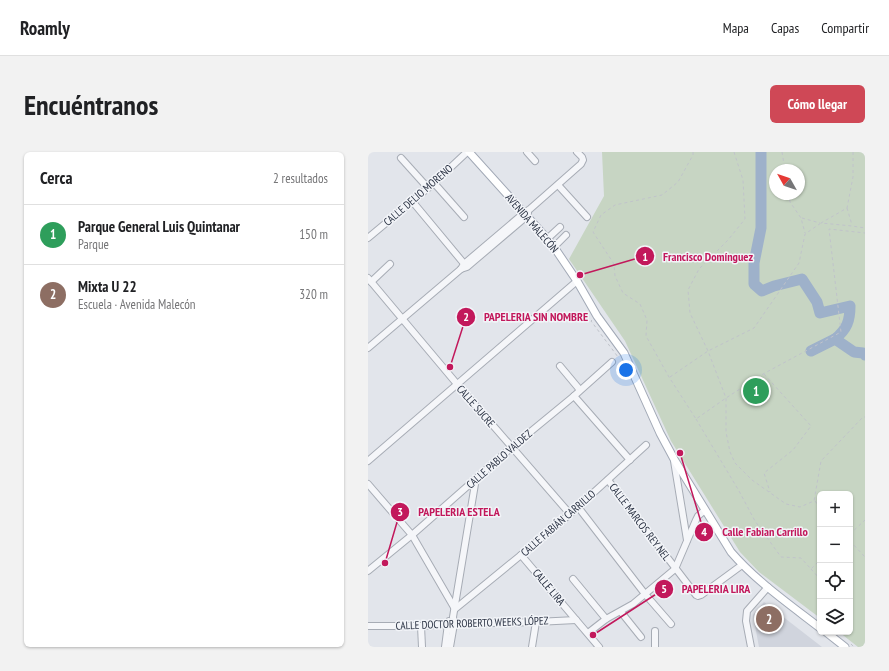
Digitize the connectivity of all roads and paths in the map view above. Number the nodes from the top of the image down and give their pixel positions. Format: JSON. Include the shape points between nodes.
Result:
{"nodes":[{"id":1,"x":468,"y":152,"type":"edge"},
{"id":2,"x":527,"y":152,"type":"edge"},
{"id":3,"x":577,"y":152,"type":"edge"},
{"id":4,"x":693,"y":152,"type":"edge"},
{"id":5,"x":734,"y":152,"type":"edge"},
{"id":6,"x":782,"y":152,"type":"edge"},
{"id":7,"x":853,"y":152,"type":"edge"},
{"id":8,"x":401,"y":158,"type":"dead end"},
{"id":9,"x":535,"y":160,"type":"dead end"},
{"id":10,"x":784,"y":164,"type":"edge"},
{"id":11,"x":434,"y":183,"type":"junction"},
{"id":12,"x":558,"y":185,"type":"junction"},
{"id":13,"x":428,"y":188,"type":"junction"},
{"id":14,"x":790,"y":200,"type":"edge"},
{"id":15,"x":412,"y":202,"type":"junction"},
{"id":16,"x":847,"y":208,"type":"junction"},
{"id":17,"x":527,"y":212,"type":"junction"},
{"id":18,"x":464,"y":217,"type":"dead end"},
{"id":19,"x":587,"y":217,"type":"dead end"},
{"id":20,"x":801,"y":218,"type":"junction"},
{"id":21,"x":821,"y":223,"type":"junction"},
{"id":22,"x":852,"y":226,"type":"junction"},
{"id":23,"x":560,"y":227,"type":"dead end"},
{"id":24,"x":865,"y":231,"type":"edge"},
{"id":25,"x":805,"y":234,"type":"junction"},
{"id":26,"x":566,"y":235,"type":"dead end"},
{"id":27,"x":368,"y":238,"type":"edge"},
{"id":28,"x":547,"y":239,"type":"junction"},
{"id":29,"x":554,"y":247,"type":"junction"},
{"id":30,"x":390,"y":264,"type":"dead end"},
{"id":31,"x":464,"y":267,"type":"junction"},
{"id":32,"x":369,"y":280,"type":"edge"},
{"id":33,"x":577,"y":281,"type":"junction"},
{"id":34,"x":597,"y":316,"type":"junction"},
{"id":35,"x":403,"y":319,"type":"junction"},
{"id":36,"x":368,"y":348,"type":"edge"},
{"id":37,"x":708,"y":351,"type":"junction"},
{"id":38,"x":612,"y":362,"type":"joint"},
{"id":39,"x":560,"y":366,"type":"dead end"},
{"id":40,"x":763,"y":374,"type":"junction"},
{"id":41,"x":669,"y":377,"type":"junction"},
{"id":42,"x":457,"y":384,"type":"junction"},
{"id":43,"x":580,"y":390,"type":"junction"},
{"id":44,"x":574,"y":396,"type":"junction"},
{"id":45,"x":726,"y":398,"type":"junction"},
{"id":46,"x":865,"y":417,"type":"edge"},
{"id":47,"x":696,"y":419,"type":"junction"},
{"id":48,"x":646,"y":445,"type":"dead end"},
{"id":49,"x":512,"y":447,"type":"junction"},
{"id":50,"x":674,"y":459,"type":"junction"},
{"id":51,"x":368,"y":460,"type":"edge"},
{"id":52,"x":630,"y":460,"type":"junction"},
{"id":53,"x":476,"y":478,"type":"junction"},
{"id":54,"x":608,"y":480,"type":"junction"},
{"id":55,"x":368,"y":484,"type":"edge"},
{"id":56,"x":770,"y":492,"type":"junction"},
{"id":57,"x":814,"y":501,"type":"junction"},
{"id":58,"x":817,"y":504,"type":"edge"},
{"id":59,"x":578,"y":507,"type":"junction"},
{"id":60,"x":705,"y":510,"type":"junction"},
{"id":61,"x":570,"y":514,"type":"junction"},
{"id":62,"x":865,"y":520,"type":"edge"},
{"id":63,"x":853,"y":531,"type":"edge"},
{"id":64,"x":412,"y":535,"type":"junction"},
{"id":65,"x":687,"y":540,"type":"junction"},
{"id":66,"x":853,"y":544,"type":"edge"},
{"id":67,"x":521,"y":555,"type":"junction"},
{"id":68,"x":865,"y":557,"type":"edge"},
{"id":69,"x":817,"y":563,"type":"edge"},
{"id":70,"x":742,"y":565,"type":"junction"},
{"id":71,"x":811,"y":568,"type":"junction"},
{"id":72,"x":675,"y":569,"type":"junction"},
{"id":73,"x":368,"y":571,"type":"edge"},
{"id":74,"x":817,"y":575,"type":"edge"},
{"id":75,"x":573,"y":579,"type":"dead end"},
{"id":76,"x":768,"y":587,"type":"junction"},
{"id":77,"x":645,"y":594,"type":"junction"},
{"id":78,"x":455,"y":609,"type":"junction"},
{"id":79,"x":621,"y":612,"type":"junction"},
{"id":80,"x":606,"y":619,"type":"junction"},
{"id":81,"x":576,"y":620,"type":"junction"},
{"id":82,"x":536,"y":622,"type":"junction"},
{"id":83,"x":451,"y":624,"type":"junction"},
{"id":84,"x":671,"y":624,"type":"dead end"},
{"id":85,"x":368,"y":626,"type":"edge"},
{"id":86,"x":421,"y":626,"type":"junction"},
{"id":87,"x":817,"y":626,"type":"edge"},
{"id":88,"x":655,"y":631,"type":"dead end"},
{"id":89,"x":588,"y":633,"type":"junction"},
{"id":90,"x":830,"y":635,"type":"edge"},
{"id":91,"x":641,"y":636,"type":"dead end"},
{"id":92,"x":422,"y":647,"type":"edge"},
{"id":93,"x":445,"y":647,"type":"edge"},
{"id":94,"x":450,"y":647,"type":"edge"},
{"id":95,"x":532,"y":647,"type":"edge"},
{"id":96,"x":600,"y":647,"type":"edge"},
{"id":97,"x":655,"y":647,"type":"edge"},
{"id":98,"x":751,"y":647,"type":"edge"},
{"id":99,"x":845,"y":647,"type":"edge"}],
"edges":[{"from":1,"to":11,"type":"street","name":"CALLE DELIO MORENO"},
{"from":1,"to":17,"type":"main road","name":"AVENIDA MALECÓN"},
{"from":2,"to":9,"type":"street"},
{"from":3,"to":12,"type":"street","via":[[583,160],[581,164]]},
{"from":4,"to":41,"type":"path","via":[[678,182],[662,195],[615,206],[601,215],[593,232],[614,264],[615,276],[623,293],[640,304],[647,320],[646,336]]},
{"from":5,"to":37,"type":"path","via":[[743,180],[745,219],[698,269],[688,290],[690,313]]},
{"from":6,"to":10,"type":"path"},
{"from":7,"to":16,"type":"path","via":[[853,177]]},
{"from":8,"to":13,"type":"street"},
{"from":11,"to":13,"type":"street","name":"CALLE DELIO MORENO"},
{"from":11,"to":18,"type":"street"},
{"from":12,"to":17,"type":"street"},
{"from":12,"to":19,"type":"street"},
{"from":13,"to":15,"type":"street","name":"CALLE DELIO MORENO"},
{"from":14,"to":20,"type":"path"},
{"from":15,"to":27,"type":"street","name":"CALLE DELIO MORENO"},
{"from":15,"to":31,"type":"street"},
{"from":16,"to":21,"type":"path"},
{"from":16,"to":22,"type":"path"},
{"from":17,"to":28,"type":"main road","name":"AVENIDA MALECÓN"},
{"from":17,"to":31,"type":"street"},
{"from":20,"to":21,"type":"path"},
{"from":20,"to":25,"type":"path"},
{"from":21,"to":22,"type":"path"},
{"from":21,"to":25,"type":"path"},
{"from":22,"to":24,"type":"path"},
{"from":23,"to":28,"type":"street"},
{"from":24,"to":40,"type":"path","via":[[829,229],[841,332]]},
{"from":25,"to":37,"type":"path","via":[[799,263],[754,328]]},
{"from":26,"to":29,"type":"street"},
{"from":28,"to":29,"type":"main road","name":"AVENIDA MALECÓN"},
{"from":29,"to":33,"type":"main road","name":"AVENIDA MALECÓN"},
{"from":30,"to":32,"type":"street"},
{"from":31,"to":35,"type":"street"},
{"from":32,"to":35,"type":"street","name":"CALLE SUCRE"},
{"from":33,"to":34,"type":"main road","name":"AVENIDA MALECÓN"},
{"from":33,"to":42,"type":"street"},
{"from":34,"to":38,"type":"path","via":[[592,320],[618,357]]},
{"from":34,"to":50,"type":"main road","name":"AVENIDA MALECÓN","via":[[624,353]]},
{"from":35,"to":36,"type":"street"},
{"from":35,"to":42,"type":"street","name":"CALLE SUCRE"},
{"from":37,"to":41,"type":"path"},
{"from":37,"to":45,"type":"path"},
{"from":38,"to":43,"type":"street","name":"CALLE PABLO VALDEZ"},
{"from":39,"to":43,"type":"street"},
{"from":40,"to":45,"type":"path"},
{"from":40,"to":56,"type":"path","via":[[811,426],[792,450],[764,473]]},
{"from":41,"to":47,"type":"path"},
{"from":42,"to":49,"type":"street","name":"CALLE SUCRE"},
{"from":42,"to":51,"type":"street"},
{"from":43,"to":44,"type":"street","name":"CALLE PABLO VALDEZ"},
{"from":44,"to":49,"type":"street","name":"CALLE PABLO VALDEZ"},
{"from":44,"to":52,"type":"street"},
{"from":45,"to":47,"type":"path"},
{"from":45,"to":56,"type":"path","via":[[726,432],[730,452],[736,463],[752,480]]},
{"from":46,"to":57,"type":"path","via":[[821,461]]},
{"from":47,"to":71,"type":"path","via":[[755,521],[782,557],[801,558]]},
{"from":48,"to":52,"type":"street","name":"CALLE FABIÁN CARRILLO"},
{"from":49,"to":53,"type":"street","name":"CALLE PABLO VALDEZ"},
{"from":49,"to":61,"type":"street","name":"CALLE SUCRE"},
{"from":50,"to":60,"type":"main road","name":"AVENIDA MALECÓN"},
{"from":50,"to":65,"type":"street"},
{"from":52,"to":54,"type":"street","name":"CALLE FABIÁN CARRILLO"},
{"from":53,"to":64,"type":"street","name":"CALLE PABLO VALDEZ"},
{"from":53,"to":78,"type":"street"},
{"from":54,"to":59,"type":"street","name":"CALLE FABIÁN CARRILLO"},
{"from":54,"to":72,"type":"street","name":"CALLE MARCOS REY NEL"},
{"from":55,"to":64,"type":"street"},
{"from":56,"to":57,"type":"path","via":[[786,504],[800,507]]},
{"from":57,"to":58,"type":"path"},
{"from":59,"to":61,"type":"street","name":"CALLE FABIÁN CARRILLO"},
{"from":59,"to":77,"type":"street"},
{"from":60,"to":65,"type":"street","via":[[698,516]]},
{"from":60,"to":70,"type":"main road","name":"AVENIDA MALECÓN"},
{"from":61,"to":67,"type":"street","name":"CALLE FABIÁN CARRILLO"},
{"from":62,"to":63,"type":"path"},
{"from":64,"to":73,"type":"street","name":"CALLE PABLO VALDEZ"},
{"from":64,"to":78,"type":"street"},
{"from":65,"to":72,"type":"street"},
{"from":66,"to":68,"type":"path"},
{"from":67,"to":78,"type":"street","name":"CALLE FABIÁN CARRILLO"},
{"from":67,"to":81,"type":"street","name":"CALLE LIRA"},
{"from":69,"to":71,"type":"path"},
{"from":70,"to":72,"type":"street","name":"CALLE MARCOS REY NEL","via":[[701,596],[696,595]]},
{"from":70,"to":76,"type":"main road","name":"AVENIDA MALECÓN"},
{"from":71,"to":74,"type":"path"},
{"from":72,"to":77,"type":"street"},
{"from":75,"to":80,"type":"street"},
{"from":76,"to":87,"type":"main road","name":"AVENIDA MALECÓN"},
{"from":76,"to":98,"type":"street","via":[[747,612],[746,621]]},
{"from":77,"to":79,"type":"street"},
{"from":77,"to":84,"type":"street"},
{"from":78,"to":83,"type":"street"},
{"from":79,"to":80,"type":"street"},
{"from":79,"to":91,"type":"street"},
{"from":80,"to":89,"type":"street"},
{"from":81,"to":82,"type":"street","name":"CALLE DOCTOR ROBERTO WEEKS LÓPEZ"},
{"from":81,"to":89,"type":"street","name":"CALLE LIRA"},
{"from":82,"to":83,"type":"street","name":"CALLE DOCTOR ROBERTO WEEKS LÓPEZ"},
{"from":82,"to":95,"type":"street"},
{"from":83,"to":86,"type":"street","name":"CALLE DOCTOR ROBERTO WEEKS LÓPEZ"},
{"from":83,"to":93,"type":"street"},
{"from":83,"to":94,"type":"street"},
{"from":85,"to":86,"type":"street","name":"CALLE DOCTOR ROBERTO WEEKS LÓPEZ"},
{"from":86,"to":92,"type":"street"},
{"from":88,"to":97,"type":"street"},
{"from":89,"to":96,"type":"street","name":"CALLE LIRA"},
{"from":90,"to":99,"type":"main road"}]}
